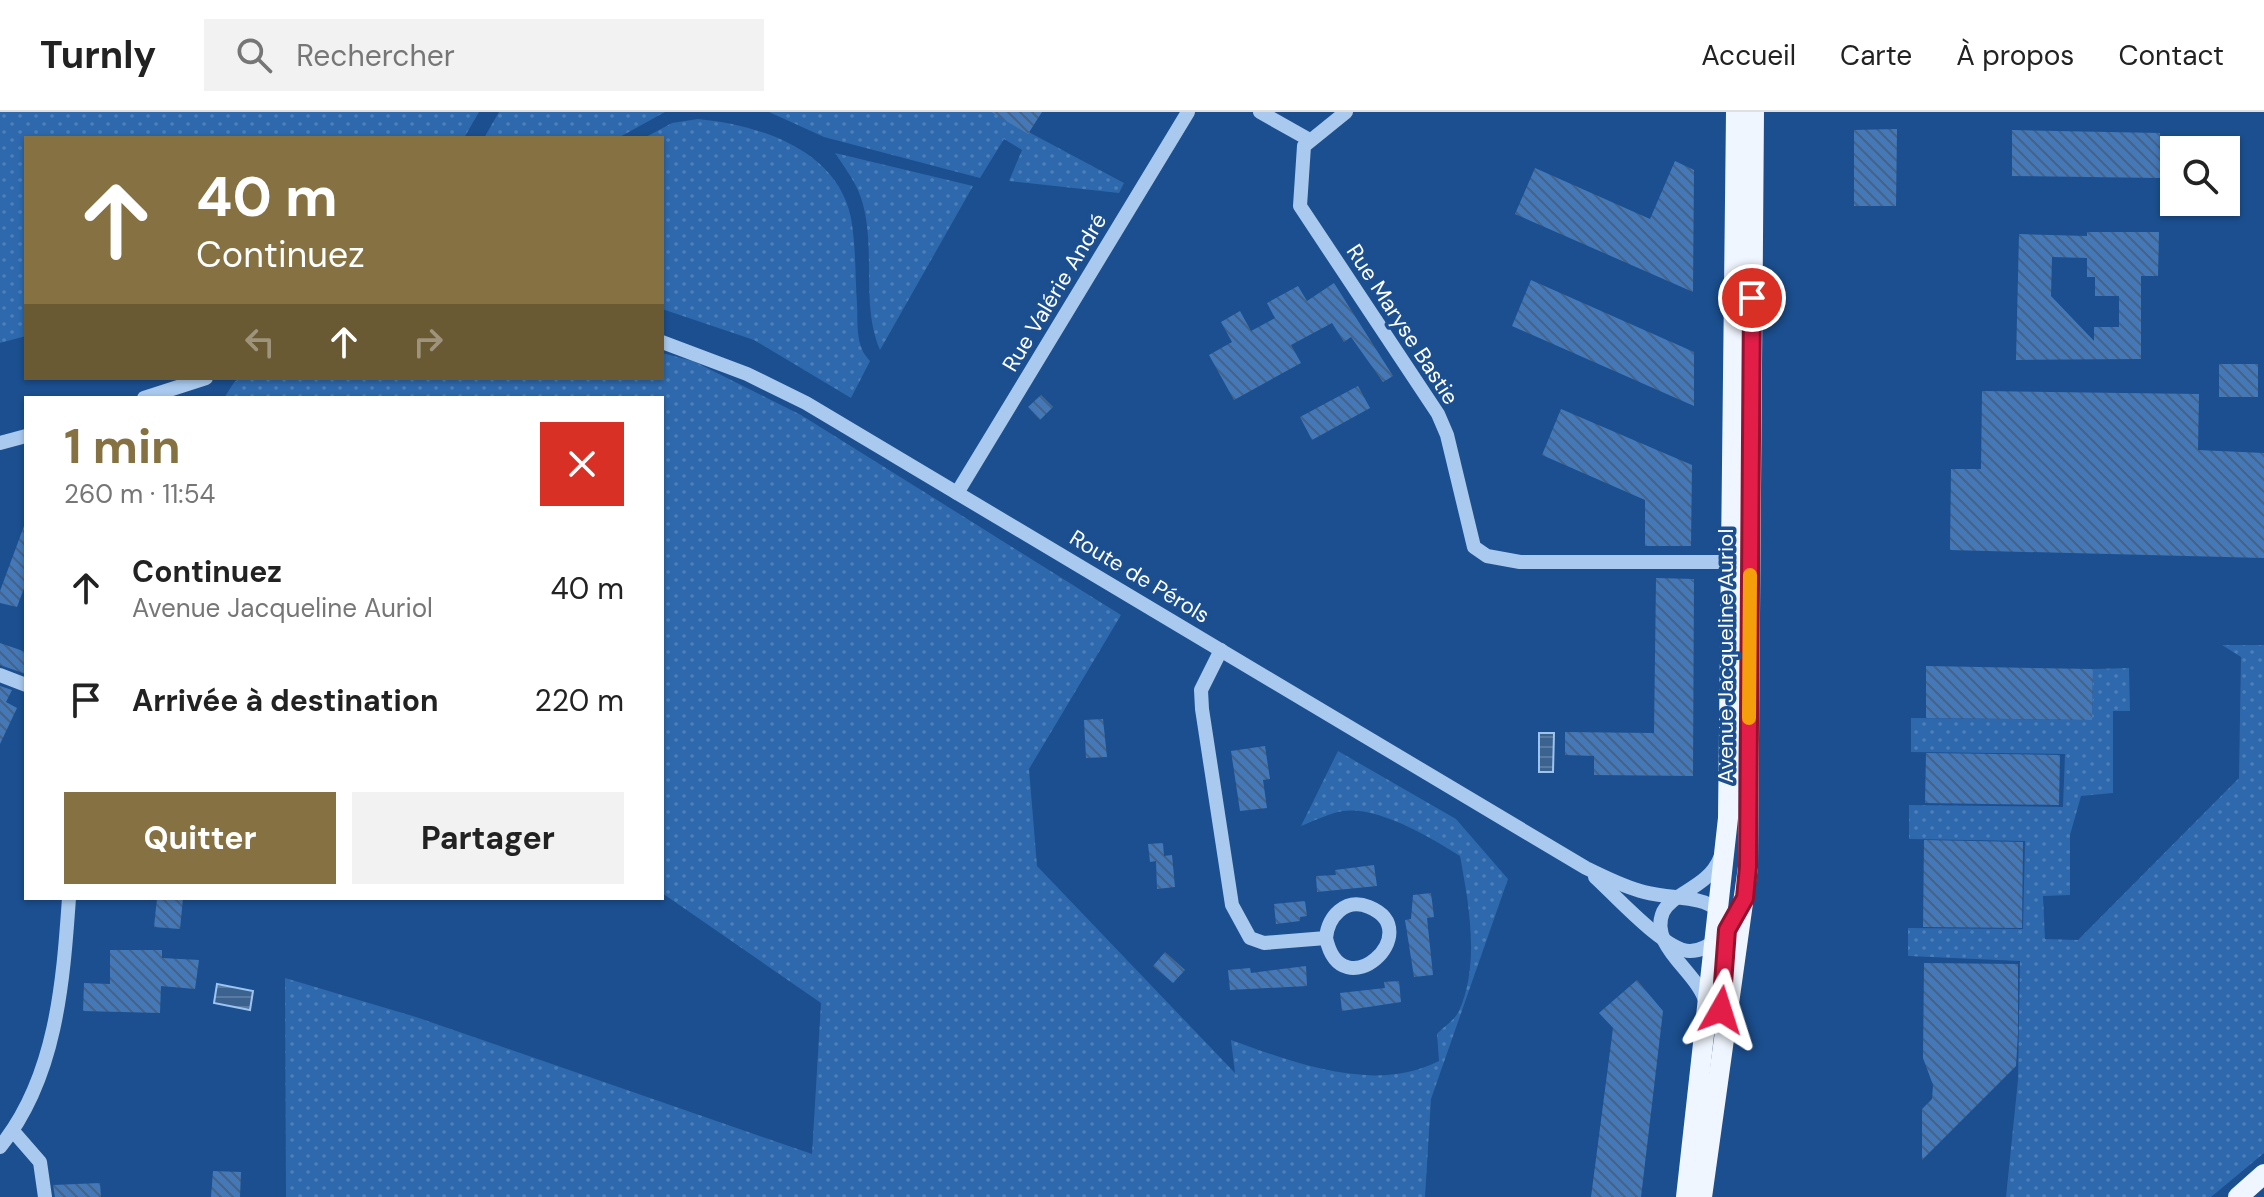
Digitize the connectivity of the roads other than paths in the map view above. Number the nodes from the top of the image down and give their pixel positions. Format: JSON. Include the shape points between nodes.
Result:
{"nodes":[{"id":1,"x":1188,"y":112,"type":"edge"},
{"id":2,"x":1260,"y":112,"type":"edge"},
{"id":3,"x":1346,"y":112,"type":"edge"},
{"id":4,"x":1736,"y":112,"type":"edge"},
{"id":5,"x":1754,"y":112,"type":"edge"},
{"id":6,"x":1308,"y":139,"type":"junction"},
{"id":7,"x":664,"y":343,"type":"edge"},
{"id":8,"x":200,"y":380,"type":"edge"},
{"id":9,"x":150,"y":396,"type":"edge"},
{"id":10,"x":24,"y":437,"type":"edge"},
{"id":11,"x":0,"y":443,"type":"edge"},
{"id":12,"x":957,"y":493,"type":"junction"},
{"id":13,"x":1741,"y":562,"type":"junction"},
{"id":14,"x":1221,"y":650,"type":"junction"},
{"id":15,"x":0,"y":675,"type":"edge"},
{"id":16,"x":24,"y":684,"type":"edge"},
{"id":17,"x":1725,"y":846,"type":"junction"},
{"id":18,"x":1586,"y":868,"type":"junction"},
{"id":19,"x":1684,"y":896,"type":"junction"},
{"id":20,"x":1745,"y":898,"type":"junction"},
{"id":21,"x":69,"y":900,"type":"edge"},
{"id":22,"x":1723,"y":927,"type":"junction"},
{"id":23,"x":1326,"y":938,"type":"junction"},
{"id":24,"x":1664,"y":941,"type":"junction"},
{"id":25,"x":1707,"y":1018,"type":"junction"},
{"id":26,"x":1717,"y":1090,"type":"junction"},
{"id":27,"x":13,"y":1131,"type":"junction"},
{"id":28,"x":0,"y":1147,"type":"edge"},
{"id":29,"x":2264,"y":1174,"type":"edge"},
{"id":30,"x":45,"y":1197,"type":"edge"},
{"id":31,"x":1686,"y":1197,"type":"edge"},
{"id":32,"x":1702,"y":1197,"type":"edge"},
{"id":33,"x":2238,"y":1197,"type":"edge"}],
"edges":[{"from":1,"to":12,"type":"street","name":"Rue Valérie André"},
{"from":2,"to":6,"type":"street"},
{"from":3,"to":6,"type":"street"},
{"from":4,"to":13,"type":"main road","name":"Avenue Jacqueline Auriol"},
{"from":5,"to":13,"type":"main road","name":"Avenue Jacqueline Auriol"},
{"from":6,"to":13,"type":"street","name":"Rue Maryse Bastie","via":[[1300,206],[1438,414],[1474,547],[1487,556],[1520,562]]},
{"from":7,"to":12,"type":"street","name":"Route de Pérols","via":[[806,403]]},
{"from":8,"to":9,"type":"street"},
{"from":10,"to":11,"type":"street"},
{"from":12,"to":14,"type":"street","name":"Route de Pérols"},
{"from":13,"to":17,"type":"main road","name":"Avenue Jacqueline Auriol"},
{"from":13,"to":20,"type":"main road","name":"Avenue Jacqueline Auriol"},
{"from":14,"to":18,"type":"street","name":"Route de Pérols"},
{"from":14,"to":23,"type":"street","via":[[1201,690],[1232,905],[1250,938],[1264,943]]},
{"from":15,"to":16,"type":"street"},
{"from":17,"to":19,"type":"street","via":[[1711,875]]},
{"from":17,"to":22,"type":"main road","name":"Avenue Jacqueline Auriol"},
{"from":18,"to":19,"type":"street","name":"Route de Pérols","via":[[1645,893]]},
{"from":18,"to":24,"type":"street","name":"Route de Pérols"},
{"from":19,"to":22,"type":"street","via":[[1704,900]]},
{"from":19,"to":24,"type":"street","via":[[1663,913]]},
{"from":20,"to":22,"type":"street"},
{"from":20,"to":26,"type":"main road","name":"Avenue Jacqueline Auriol"},
{"from":21,"to":27,"type":"street","via":[[53,1036],[34,1092]]},
{"from":22,"to":24,"type":"street","via":[[1694,951]]},
{"from":22,"to":25,"type":"main road","name":"Avenue Jacqueline Auriol"},
{"from":22,"to":26,"type":"street","via":[[1728,956]]},
{"from":23,"to":23,"type":"street","via":[[1333,956],[1360,967],[1378,959],[1388,931],[1378,913],[1359,904],[1331,918]]},
{"from":24,"to":25,"type":"street","name":"Route de Pérols","via":[[1703,993]]},
{"from":25,"to":31,"type":"main road","name":"Avenue Jacqueline Auriol"},
{"from":26,"to":32,"type":"main road","name":"Avenue Jacqueline Auriol"},
{"from":27,"to":28,"type":"street"},
{"from":27,"to":30,"type":"street","via":[[40,1162]]},
{"from":29,"to":33,"type":"main road"}]}
